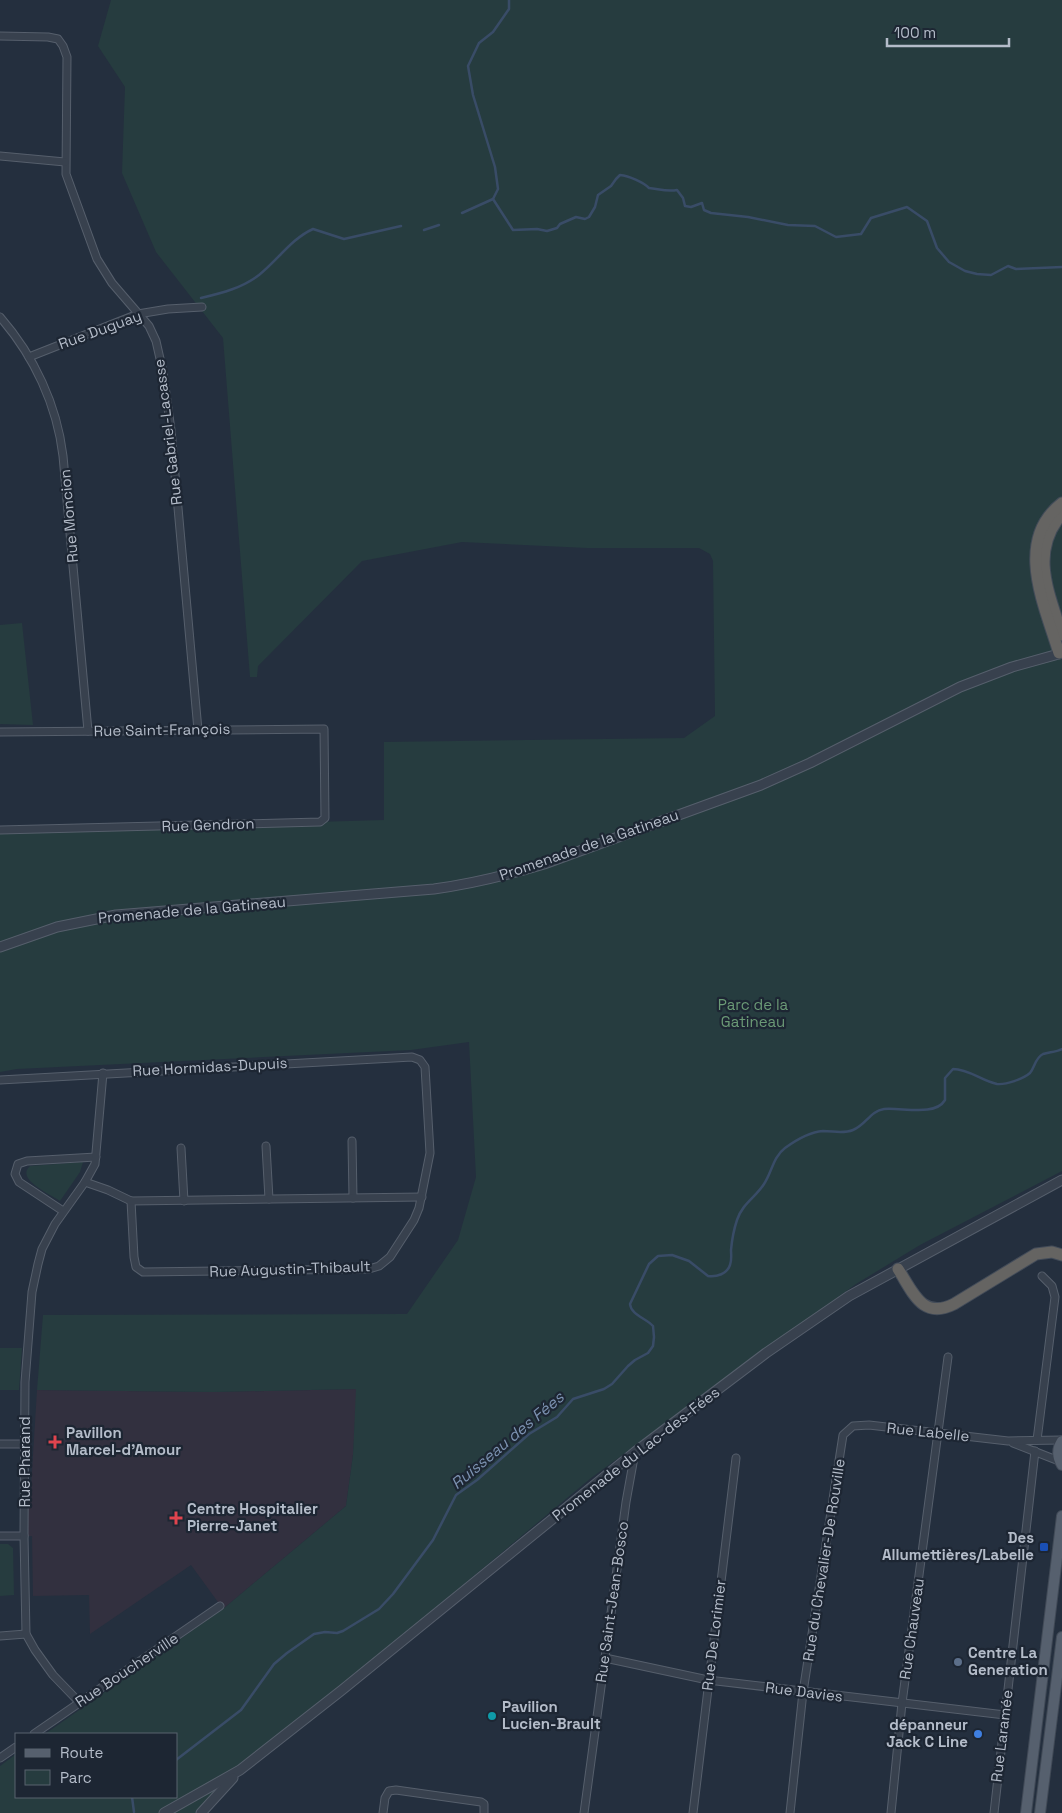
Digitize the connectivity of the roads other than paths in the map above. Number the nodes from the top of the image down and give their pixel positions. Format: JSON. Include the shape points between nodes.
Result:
{"nodes":[{"id":1,"x":0,"y":36,"type":"edge"},
{"id":2,"x":0,"y":156,"type":"edge"},
{"id":3,"x":66,"y":162,"type":"junction"},
{"id":4,"x":202,"y":307,"type":"dead end"},
{"id":5,"x":138,"y":314,"type":"junction"},
{"id":6,"x":0,"y":317,"type":"edge"},
{"id":7,"x":30,"y":357,"type":"junction"},
{"id":8,"x":1062,"y":503,"type":"edge"},
{"id":9,"x":1062,"y":514,"type":"edge"},
{"id":10,"x":1062,"y":635,"type":"edge"},
{"id":11,"x":1061,"y":653,"type":"edge"},
{"id":12,"x":324,"y":729,"type":"joint"},
{"id":13,"x":198,"y":730,"type":"junction"},
{"id":14,"x":88,"y":731,"type":"junction"},
{"id":15,"x":0,"y":732,"type":"edge"},
{"id":16,"x":0,"y":830,"type":"edge"},
{"id":17,"x":0,"y":947,"type":"edge"},
{"id":18,"x":420,"y":1060,"type":"joint"},
{"id":19,"x":103,"y":1073,"type":"junction"},
{"id":20,"x":0,"y":1080,"type":"edge"},
{"id":21,"x":352,"y":1140,"type":"dead end"},
{"id":22,"x":266,"y":1146,"type":"dead end"},
{"id":23,"x":181,"y":1148,"type":"dead end"},
{"id":24,"x":96,"y":1157,"type":"junction"},
{"id":25,"x":1062,"y":1180,"type":"edge"},
{"id":26,"x":85,"y":1182,"type":"junction"},
{"id":27,"x":422,"y":1197,"type":"junction"},
{"id":28,"x":353,"y":1198,"type":"junction"},
{"id":29,"x":269,"y":1199,"type":"junction"},
{"id":30,"x":131,"y":1201,"type":"junction"},
{"id":31,"x":184,"y":1201,"type":"junction"},
{"id":32,"x":63,"y":1211,"type":"junction"},
{"id":33,"x":1062,"y":1255,"type":"edge"},
{"id":34,"x":898,"y":1269,"type":"junction"},
{"id":35,"x":1042,"y":1276,"type":"dead end"},
{"id":36,"x":948,"y":1357,"type":"dead end"},
{"id":37,"x":849,"y":1429,"type":"joint"},
{"id":38,"x":938,"y":1432,"type":"junction"},
{"id":39,"x":1037,"y":1440,"type":"junction"},
{"id":40,"x":1008,"y":1441,"type":"junction"},
{"id":41,"x":1062,"y":1441,"type":"edge"},
{"id":42,"x":0,"y":1444,"type":"edge"},
{"id":43,"x":24,"y":1444,"type":"junction"},
{"id":44,"x":1035,"y":1451,"type":"junction"},
{"id":45,"x":635,"y":1452,"type":"junction"},
{"id":46,"x":736,"y":1458,"type":"dead end"},
{"id":47,"x":1061,"y":1465,"type":"edge"},
{"id":48,"x":1062,"y":1516,"type":"edge"},
{"id":49,"x":0,"y":1536,"type":"edge"},
{"id":50,"x":24,"y":1536,"type":"junction"},
{"id":51,"x":220,"y":1606,"type":"dead end"},
{"id":52,"x":26,"y":1634,"type":"junction"},
{"id":53,"x":0,"y":1636,"type":"edge"},
{"id":54,"x":1062,"y":1637,"type":"edge"},
{"id":55,"x":605,"y":1658,"type":"junction"},
{"id":56,"x":708,"y":1680,"type":"junction"},
{"id":57,"x":803,"y":1692,"type":"junction"},
{"id":58,"x":79,"y":1702,"type":"junction"},
{"id":59,"x":902,"y":1703,"type":"junction"},
{"id":60,"x":1005,"y":1716,"type":"junction"},
{"id":61,"x":35,"y":1733,"type":"edge"},
{"id":62,"x":15,"y":1747,"type":"edge"},
{"id":63,"x":0,"y":1758,"type":"edge"},
{"id":64,"x":240,"y":1770,"type":"junction"},
{"id":65,"x":164,"y":1813,"type":"edge"},
{"id":66,"x":201,"y":1813,"type":"edge"},
{"id":67,"x":383,"y":1813,"type":"edge"},
{"id":68,"x":484,"y":1813,"type":"edge"},
{"id":69,"x":584,"y":1813,"type":"edge"},
{"id":70,"x":693,"y":1813,"type":"edge"},
{"id":71,"x":790,"y":1813,"type":"edge"},
{"id":72,"x":891,"y":1813,"type":"edge"},
{"id":73,"x":994,"y":1813,"type":"edge"},
{"id":74,"x":1026,"y":1813,"type":"edge"},
{"id":75,"x":1040,"y":1813,"type":"edge"}],
"edges":[{"from":1,"to":3,"type":"street","name":"Rue Gabriel-Lacasse","via":[[48,36],[58,39],[63,46],[67,57]]},
{"from":2,"to":3,"type":"street"},
{"from":3,"to":5,"type":"street","name":"Rue Gabriel-Lacasse","via":[[66,174],[97,259]]},
{"from":4,"to":5,"type":"street","name":"Rue Duguay"},
{"from":5,"to":7,"type":"street","name":"Rue Duguay"},
{"from":5,"to":13,"type":"street","name":"Rue Gabriel-Lacasse","via":[[153,332],[168,406]]},
{"from":6,"to":7,"type":"street","name":"Rue Moncion"},
{"from":7,"to":14,"type":"street","name":"Rue Moncion","via":[[48,395],[62,443]]},
{"from":8,"to":11,"type":"highway","via":[[1052,512],[1041,532],[1035,564],[1038,584]]},
{"from":9,"to":10,"type":"highway","via":[[1048,535],[1043,558],[1046,584]]},
{"from":11,"to":17,"type":"street","name":"Promenade de la Gatineau","via":[[960,687],[761,785],[507,875],[434,889],[110,916],[52,928]]},
{"from":12,"to":13,"type":"street","name":"Rue Saint-François"},
{"from":12,"to":16,"type":"street","name":"Rue Gendron","via":[[325,818],[320,822]]},
{"from":13,"to":14,"type":"street","name":"Rue Saint-François"},
{"from":14,"to":15,"type":"street","name":"Rue Saint-François"},
{"from":18,"to":19,"type":"street","name":"Rue Hormidas-Dupuis","via":[[412,1057]]},
{"from":18,"to":27,"type":"street","name":"Rue Augustin-Thibault","via":[[426,1071],[430,1153]]},
{"from":19,"to":20,"type":"street","name":"Rue Hormidas-Dupuis"},
{"from":19,"to":24,"type":"street","name":"Rue Pharand"},
{"from":21,"to":28,"type":"street"},
{"from":22,"to":29,"type":"street"},
{"from":23,"to":31,"type":"street"},
{"from":24,"to":26,"type":"street","name":"Rue Pharand"},
{"from":24,"to":32,"type":"street","via":[[18,1164],[15,1174],[19,1182]]},
{"from":25,"to":34,"type":"street","name":"Promenade du Lac-des-Fées"},
{"from":26,"to":30,"type":"street"},
{"from":26,"to":32,"type":"street","name":"Rue Pharand"},
{"from":27,"to":28,"type":"street"},
{"from":27,"to":30,"type":"street","name":"Rue Augustin-Thibault","via":[[414,1220],[390,1256],[375,1268],[162,1273],[143,1272],[136,1267]]},
{"from":28,"to":29,"type":"street"},
{"from":29,"to":31,"type":"street"},
{"from":30,"to":31,"type":"street"},
{"from":32,"to":43,"type":"street","name":"Rue Pharand","via":[[42,1249],[35,1277],[26,1373]]},
{"from":33,"to":34,"type":"highway","via":[[1052,1252],[1036,1254],[941,1310],[925,1307]]},
{"from":34,"to":45,"type":"street","name":"Promenade du Lac-des-Fées","via":[[798,1330]]},
{"from":35,"to":39,"type":"street","via":[[1052,1286],[1055,1297]]},
{"from":36,"to":38,"type":"street","name":"Rue Chauveau"},
{"from":37,"to":38,"type":"street","name":"Rue Labelle","via":[[869,1426]]},
{"from":37,"to":57,"type":"street","name":"Rue du Chevalier-De Rouville","via":[[842,1438]]},
{"from":38,"to":40,"type":"street","name":"Rue Labelle"},
{"from":38,"to":59,"type":"street","name":"Rue Chauveau"},
{"from":39,"to":40,"type":"street","name":"Rue Labelle"},
{"from":39,"to":41,"type":"street","name":"Rue Labelle"},
{"from":40,"to":44,"type":"street","name":"Rue Labelle"},
{"from":41,"to":47,"type":"main road","via":[[1058,1452]]},
{"from":42,"to":43,"type":"street"},
{"from":43,"to":50,"type":"street","name":"Rue Pharand"},
{"from":44,"to":47,"type":"street","name":"Rue Labelle"},
{"from":44,"to":60,"type":"street","name":"Rue Laramée"},
{"from":45,"to":55,"type":"street","name":"Rue Saint-Jean-Bosco"},
{"from":45,"to":64,"type":"street","name":"Promenade du Lac-des-Fées"},
{"from":46,"to":56,"type":"street","name":"Rue De Lorimier"},
{"from":48,"to":74,"type":"main road"},
{"from":49,"to":50,"type":"street"},
{"from":50,"to":52,"type":"street","name":"Rue Pharand"},
{"from":51,"to":58,"type":"street","name":"Rue Boucherville"},
{"from":52,"to":53,"type":"street"},
{"from":52,"to":58,"type":"street","name":"Rue Pharand","via":[[53,1675]]},
{"from":54,"to":75,"type":"main road"},
{"from":55,"to":56,"type":"street","name":"Rue Davies"},
{"from":55,"to":69,"type":"street","name":"Rue Saint-Jean-Bosco"},
{"from":56,"to":57,"type":"street","name":"Rue Davies"},
{"from":56,"to":70,"type":"street","name":"Rue De Lorimier"},
{"from":57,"to":59,"type":"street","name":"Rue Davies"},
{"from":57,"to":71,"type":"street","name":"Rue du Chevalier-De Rouville"},
{"from":58,"to":61,"type":"street","name":"Rue Boucherville"},
{"from":59,"to":60,"type":"street","name":"Rue Davies"},
{"from":59,"to":72,"type":"street","name":"Rue Chauveau"},
{"from":60,"to":73,"type":"street","name":"Rue Laramée"},
{"from":62,"to":63,"type":"street"},
{"from":64,"to":65,"type":"street","name":"Promenade du Lac-des-Fées"},
{"from":64,"to":66,"type":"street","name":"Promenade du Lac-des-Fées"},
{"from":67,"to":68,"type":"street","via":[[385,1798],[389,1791],[396,1790],[484,1804]]}]}
